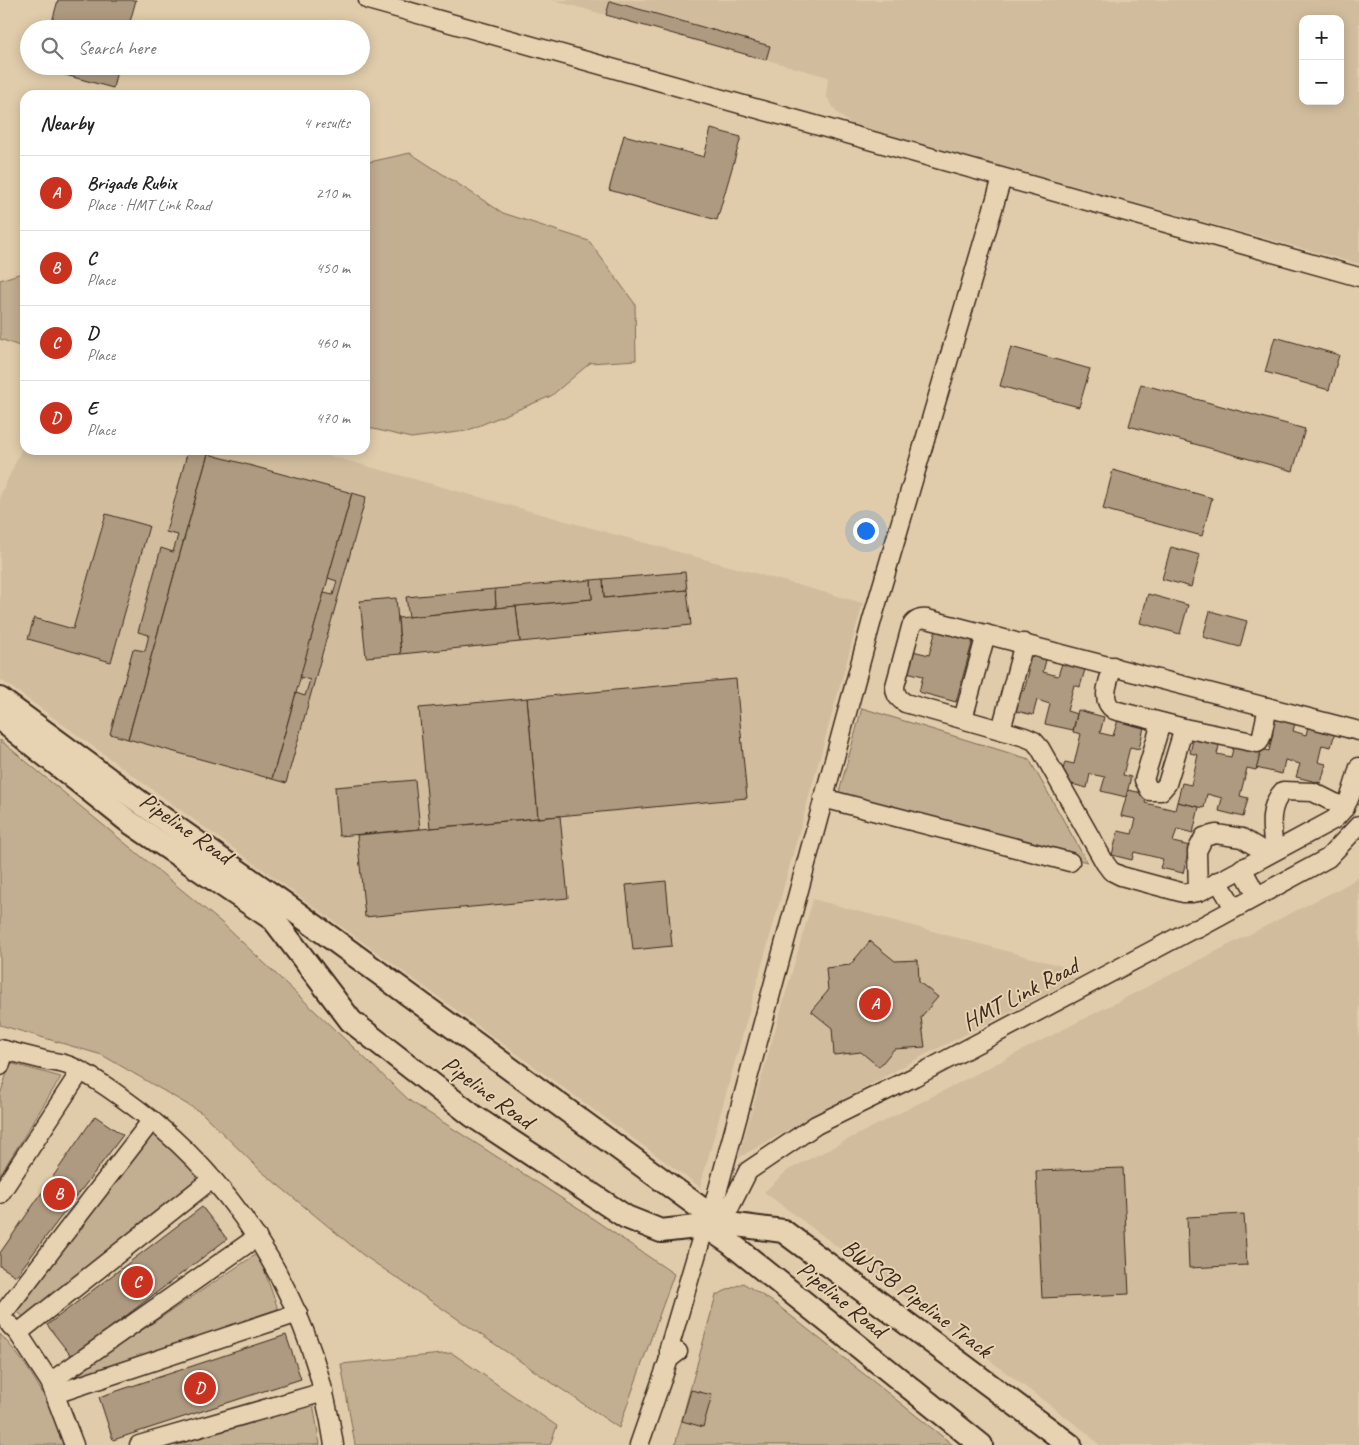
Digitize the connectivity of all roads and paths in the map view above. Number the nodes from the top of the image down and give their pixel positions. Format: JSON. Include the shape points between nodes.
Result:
{"nodes":[{"id":1,"x":368,"y":0,"type":"edge"},
{"id":2,"x":1002,"y":178,"type":"junction"},
{"id":3,"x":1359,"y":277,"type":"edge"},
{"id":4,"x":986,"y":634,"type":"junction"},
{"id":5,"x":1024,"y":643,"type":"junction"},
{"id":6,"x":1113,"y":666,"type":"junction"},
{"id":7,"x":0,"y":699,"type":"edge"},
{"id":8,"x":1268,"y":707,"type":"junction"},
{"id":9,"x":0,"y":719,"type":"edge"},
{"id":10,"x":963,"y":719,"type":"junction"},
{"id":11,"x":1161,"y":723,"type":"junction"},
{"id":12,"x":1184,"y":728,"type":"junction"},
{"id":13,"x":1001,"y":730,"type":"junction"},
{"id":14,"x":1359,"y":730,"type":"edge"},
{"id":15,"x":1359,"y":767,"type":"edge"},
{"id":16,"x":824,"y":798,"type":"junction"},
{"id":17,"x":1345,"y":808,"type":"junction"},
{"id":18,"x":1359,"y":825,"type":"edge"},
{"id":19,"x":1352,"y":837,"type":"edge"},
{"id":20,"x":1271,"y":853,"type":"junction"},
{"id":21,"x":1070,"y":862,"type":"dead end"},
{"id":22,"x":1242,"y":868,"type":"junction"},
{"id":23,"x":1218,"y":881,"type":"junction"},
{"id":24,"x":1198,"y":892,"type":"junction"},
{"id":25,"x":1257,"y":896,"type":"junction"},
{"id":26,"x":1234,"y":908,"type":"junction"},
{"id":27,"x":2,"y":1055,"type":"edge"},
{"id":28,"x":80,"y":1072,"type":"junction"},
{"id":29,"x":152,"y":1120,"type":"junction"},
{"id":30,"x":212,"y":1179,"type":"junction"},
{"id":31,"x":0,"y":1194,"type":"edge"},
{"id":32,"x":713,"y":1224,"type":"junction"},
{"id":33,"x":257,"y":1236,"type":"junction"},
{"id":34,"x":298,"y":1313,"type":"junction"},
{"id":35,"x":1,"y":1315,"type":"edge"},
{"id":36,"x":18,"y":1333,"type":"junction"},
{"id":37,"x":53,"y":1388,"type":"junction"},
{"id":38,"x":324,"y":1392,"type":"junction"},
{"id":39,"x":74,"y":1445,"type":"edge"},
{"id":40,"x":139,"y":1445,"type":"edge"},
{"id":41,"x":334,"y":1445,"type":"edge"},
{"id":42,"x":639,"y":1445,"type":"edge"},
{"id":43,"x":981,"y":1445,"type":"edge"},
{"id":44,"x":1070,"y":1445,"type":"edge"}],
"edges":[{"from":1,"to":2,"type":"street"},
{"from":2,"to":3,"type":"street"},
{"from":2,"to":16,"type":"street","via":[[872,620]]},
{"from":4,"to":5,"type":"street"},
{"from":4,"to":10,"type":"street"},
{"from":4,"to":10,"type":"street","via":[[920,618],[914,621],[906,644],[895,686],[899,699]]},
{"from":5,"to":6,"type":"street"},
{"from":5,"to":13,"type":"street"},
{"from":6,"to":8,"type":"street"},
{"from":6,"to":11,"type":"street","via":[[1106,696],[1109,706]]},
{"from":7,"to":32,"type":"main road","name":"Pipeline Road","via":[[282,902]]},
{"from":8,"to":12,"type":"street","via":[[1257,743]]},
{"from":8,"to":14,"type":"street"},
{"from":9,"to":32,"type":"main road","name":"Pipeline Road","via":[[128,821],[274,920],[351,1022],[473,1116],[626,1218],[661,1231]]},
{"from":10,"to":13,"type":"street"},
{"from":11,"to":12,"type":"street"},
{"from":11,"to":12,"type":"street","via":[[1144,780],[1150,792],[1161,791],[1167,784]]},
{"from":13,"to":24,"type":"street","via":[[1025,736],[1040,748],[1111,871],[1184,893]]},
{"from":15,"to":17,"type":"street"},
{"from":16,"to":21,"type":"street"},
{"from":16,"to":32,"type":"street"},
{"from":17,"to":20,"type":"street","via":[[1333,820]]},
{"from":17,"to":20,"type":"street","via":[[1313,792],[1282,791],[1276,798],[1271,816]]},
{"from":18,"to":19,"type":"street","name":"HMT Link Road"},
{"from":19,"to":25,"type":"street","name":"HMT Link Road","via":[[1328,858]]},
{"from":20,"to":22,"type":"street"},
{"from":20,"to":24,"type":"street","via":[[1242,838],[1216,834],[1204,838],[1197,852]]},
{"from":22,"to":23,"type":"street"},
{"from":22,"to":25,"type":"street"},
{"from":23,"to":24,"type":"street"},
{"from":23,"to":26,"type":"street"},
{"from":25,"to":26,"type":"street","name":"HMT Link Road"},
{"from":26,"to":32,"type":"street","name":"HMT Link Road","via":[[914,1077],[816,1125],[748,1171]]},
{"from":27,"to":28,"type":"street","via":[[70,1066]]},
{"from":28,"to":29,"type":"street"},
{"from":28,"to":31,"type":"street"},
{"from":29,"to":30,"type":"street"},
{"from":29,"to":35,"type":"street"},
{"from":30,"to":33,"type":"street"},
{"from":30,"to":36,"type":"street"},
{"from":32,"to":42,"type":"street","name":"HMT Link Road"},
{"from":32,"to":43,"type":"main road","name":"Pipeline Road"},
{"from":32,"to":44,"type":"main road","name":"BWSSB Pipeline Track","via":[[783,1231]]},
{"from":33,"to":34,"type":"street"},
{"from":33,"to":37,"type":"street"},
{"from":34,"to":37,"type":"street"},
{"from":34,"to":38,"type":"street"},
{"from":35,"to":36,"type":"street"},
{"from":36,"to":37,"type":"street"},
{"from":37,"to":39,"type":"street"},
{"from":38,"to":40,"type":"street"},
{"from":38,"to":41,"type":"street"}]}
